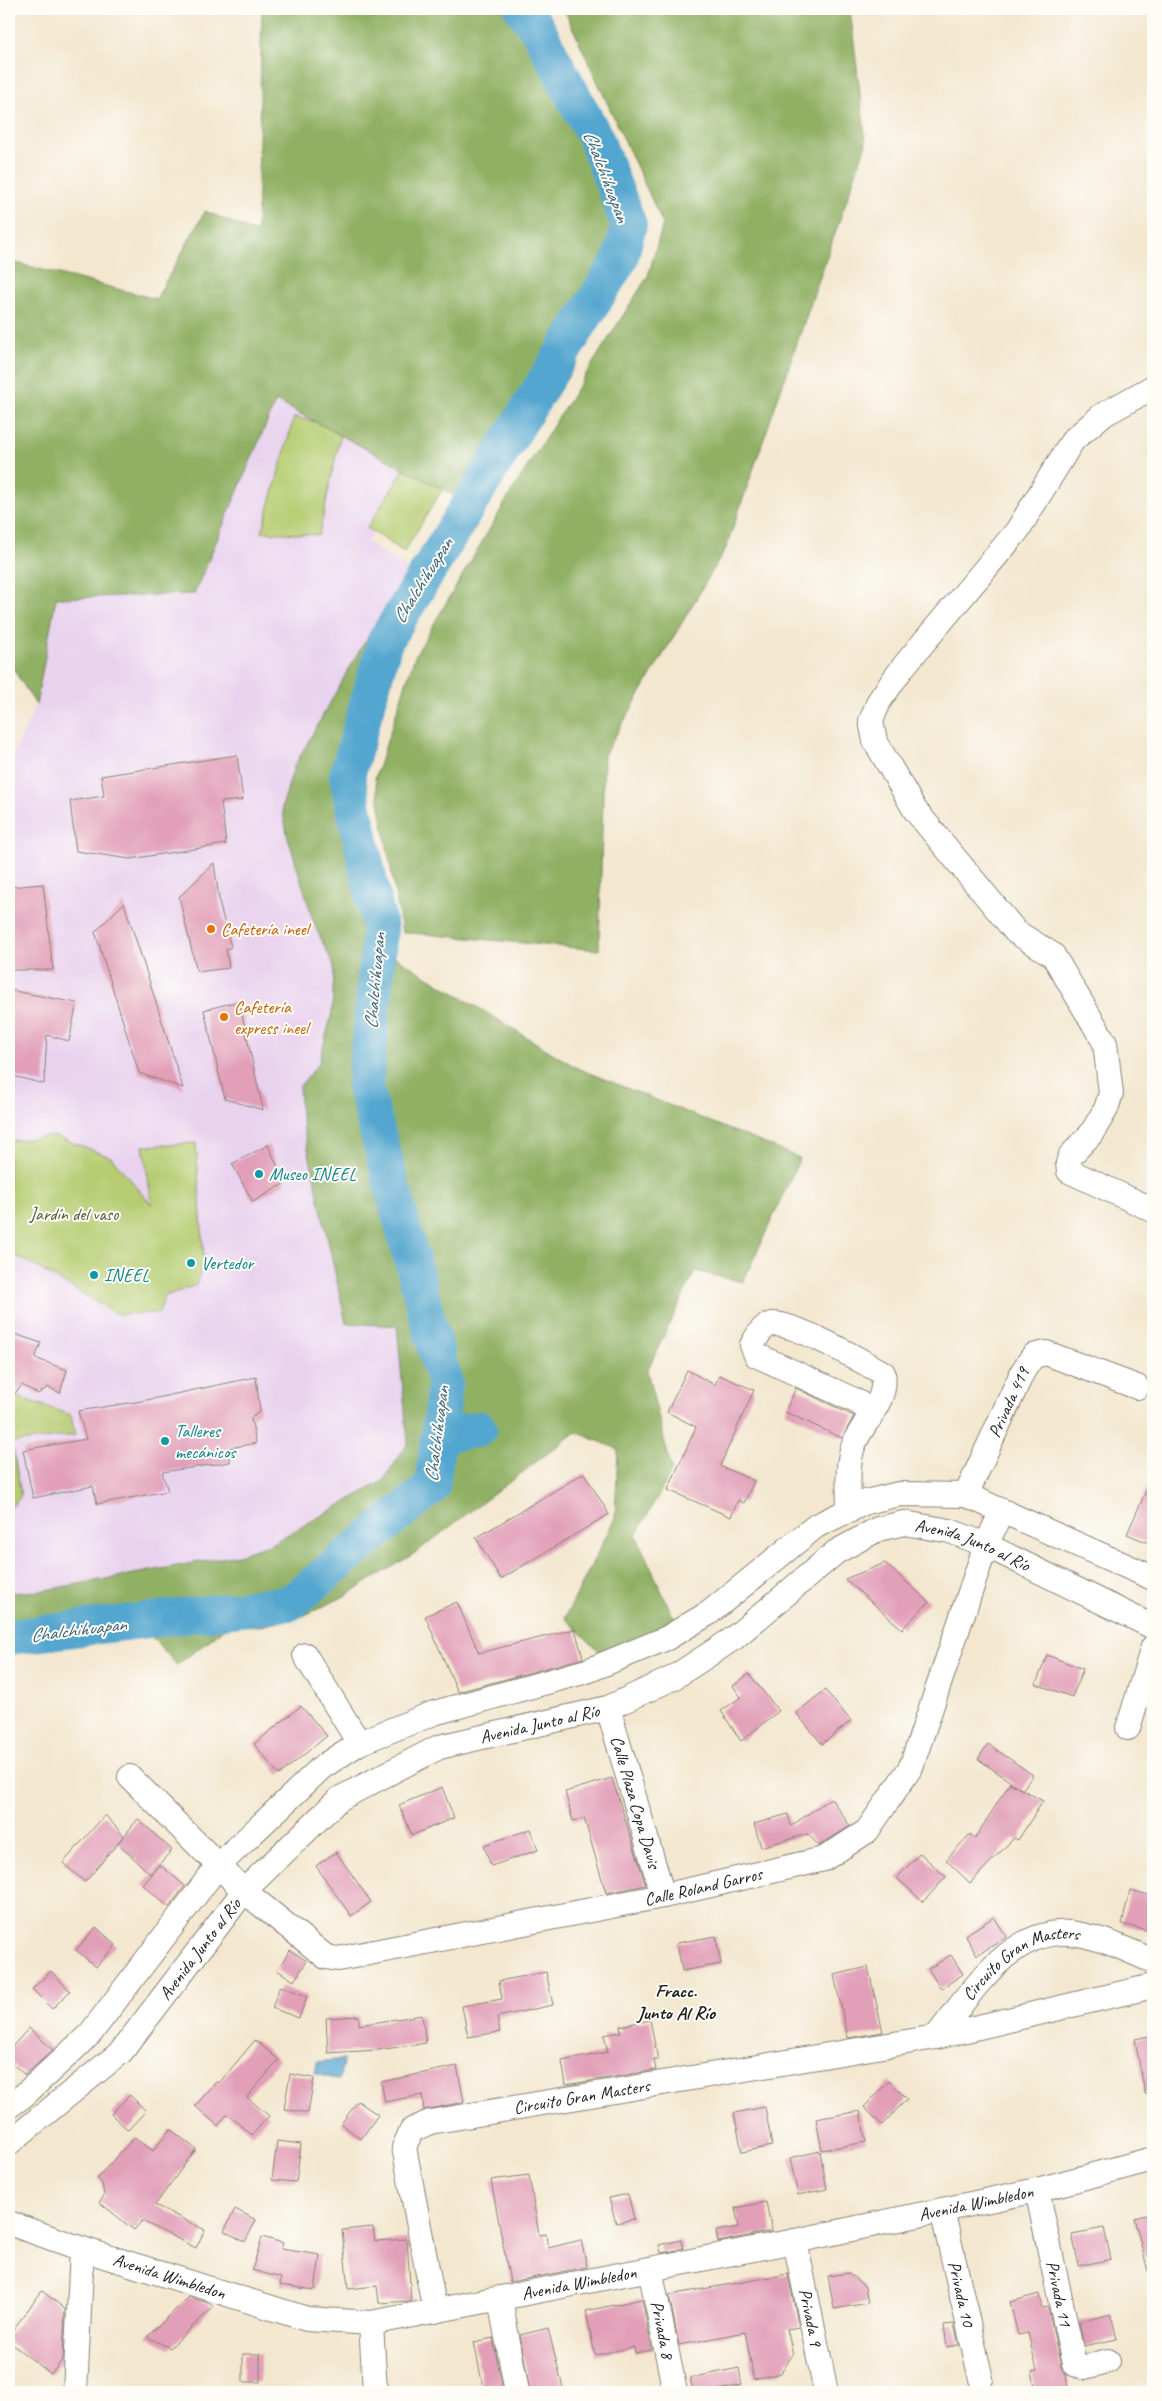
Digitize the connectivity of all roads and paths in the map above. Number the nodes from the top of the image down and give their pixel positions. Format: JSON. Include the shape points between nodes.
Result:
{"nodes":[{"id":1,"x":1153,"y":387,"type":"edge"},
{"id":2,"x":1153,"y":1210,"type":"edge"},
{"id":3,"x":1137,"y":1387,"type":"dead end"},
{"id":4,"x":870,"y":1418,"type":"junction"},
{"id":5,"x":966,"y":1495,"type":"junction"},
{"id":6,"x":849,"y":1511,"type":"junction"},
{"id":7,"x":1002,"y":1511,"type":"junction"},
{"id":8,"x":986,"y":1545,"type":"junction"},
{"id":9,"x":1153,"y":1578,"type":"edge"},
{"id":10,"x":709,"y":1612,"type":"junction"},
{"id":11,"x":1153,"y":1627,"type":"edge"},
{"id":12,"x":734,"y":1638,"type":"junction"},
{"id":13,"x":1153,"y":1647,"type":"edge"},
{"id":14,"x":305,"y":1655,"type":"dead end"},
{"id":15,"x":608,"y":1708,"type":"junction"},
{"id":16,"x":1128,"y":1728,"type":"dead end"},
{"id":17,"x":359,"y":1743,"type":"junction"},
{"id":18,"x":130,"y":1777,"type":"dead end"},
{"id":19,"x":218,"y":1867,"type":"junction"},
{"id":20,"x":244,"y":1892,"type":"junction"},
{"id":21,"x":663,"y":1896,"type":"junction"},
{"id":22,"x":1153,"y":1961,"type":"edge"},
{"id":23,"x":1153,"y":1986,"type":"edge"},
{"id":24,"x":936,"y":2037,"type":"junction"},
{"id":25,"x":9,"y":2106,"type":"edge"},
{"id":26,"x":9,"y":2143,"type":"edge"},
{"id":27,"x":1153,"y":2159,"type":"edge"},
{"id":28,"x":1037,"y":2190,"type":"junction"},
{"id":29,"x":942,"y":2210,"type":"junction"},
{"id":30,"x":9,"y":2223,"type":"edge"},
{"id":31,"x":796,"y":2241,"type":"junction"},
{"id":32,"x":82,"y":2249,"type":"junction"},
{"id":33,"x":650,"y":2269,"type":"junction"},
{"id":34,"x":500,"y":2298,"type":"junction"},
{"id":35,"x":434,"y":2311,"type":"junction"},
{"id":36,"x":371,"y":2323,"type":"junction"},
{"id":37,"x":1108,"y":2361,"type":"dead end"},
{"id":38,"x":981,"y":2379,"type":"dead end"},
{"id":39,"x":75,"y":2392,"type":"edge"},
{"id":40,"x":375,"y":2392,"type":"edge"},
{"id":41,"x":517,"y":2392,"type":"edge"},
{"id":42,"x":675,"y":2392,"type":"edge"},
{"id":43,"x":826,"y":2392,"type":"edge"}],
"edges":[{"from":1,"to":2,"type":"street","via":[[1101,416],[1073,440],[1017,531],[902,667],[879,701],[872,721],[875,741],[916,810],[1016,932],[1053,955],[1105,1043],[1111,1093],[1106,1109],[1091,1134],[1071,1154],[1069,1171]]},
{"from":3,"to":5,"type":"street","name":"Privada 419","via":[[1046,1353],[1033,1356]]},
{"from":4,"to":4,"type":"street","via":[[886,1387],[883,1373],[788,1327],[772,1324],[762,1329],[752,1345],[756,1355],[856,1400],[865,1407]]},
{"from":4,"to":6,"type":"street","via":[[854,1445]]},
{"from":5,"to":6,"type":"street","name":"Avenida Junto al Río","via":[[899,1494],[866,1502]]},
{"from":5,"to":7,"type":"street","name":"Avenida Junto al Río"},
{"from":6,"to":10,"type":"street","name":"Avenida Junto al Río","via":[[816,1526]]},
{"from":7,"to":8,"type":"street","name":"Calle Roland Garros"},
{"from":7,"to":9,"type":"street","name":"Avenida Junto al Río"},
{"from":8,"to":11,"type":"street","name":"Avenida Junto al Río"},
{"from":8,"to":12,"type":"street","name":"Avenida Junto al Río","via":[[950,1531],[904,1523],[878,1529],[836,1552]]},
{"from":8,"to":21,"type":"street","name":"Calle Roland Garros","via":[[911,1767],[867,1831],[824,1859]]},
{"from":10,"to":12,"type":"street"},
{"from":10,"to":17,"type":"street","name":"Avenida Junto al Río","via":[[667,1638],[587,1671],[434,1713]]},
{"from":12,"to":15,"type":"street","name":"Avenida Junto al Río","via":[[673,1678]]},
{"from":13,"to":16,"type":"street"},
{"from":14,"to":17,"type":"street"},
{"from":15,"to":20,"type":"street","name":"Avenida Junto al Río","via":[[439,1747],[339,1799]]},
{"from":15,"to":21,"type":"street","name":"Calle Plaza Copa Davis"},
{"from":17,"to":19,"type":"street","name":"Avenida Junto al Río","via":[[322,1768]]},
{"from":18,"to":19,"type":"street","name":"Calle Roland Garros"},
{"from":19,"to":20,"type":"street","name":"Calle Roland Garros"},
{"from":19,"to":25,"type":"street","name":"Avenida Junto al Río","via":[[90,2034]]},
{"from":20,"to":21,"type":"street","name":"Calle Roland Garros","via":[[326,1957],[338,1959]]},
{"from":20,"to":26,"type":"street","name":"Avenida Junto al Río","via":[[121,2052]]},
{"from":22,"to":24,"type":"street","name":"Circuito Gran Masters","via":[[1076,1934],[1045,1936],[1021,1944],[1002,1957]]},
{"from":23,"to":24,"type":"street","name":"Circuito Gran Masters"},
{"from":24,"to":35,"type":"street","name":"Circuito Gran Masters","via":[[430,2122],[412,2130],[404,2147]]},
{"from":27,"to":28,"type":"street","name":"Avenida Wimbledon"},
{"from":28,"to":29,"type":"street","name":"Avenida Wimbledon"},
{"from":28,"to":37,"type":"street","name":"Privada 11","via":[[1074,2364],[1085,2367]]},
{"from":29,"to":31,"type":"street","name":"Avenida Wimbledon"},
{"from":29,"to":38,"type":"street","name":"Privada 10"},
{"from":30,"to":32,"type":"street","name":"Avenida Wimbledon"},
{"from":31,"to":33,"type":"street","name":"Avenida Wimbledon"},
{"from":31,"to":43,"type":"street","name":"Privada 9"},
{"from":32,"to":36,"type":"street","name":"Avenida Wimbledon","via":[[307,2319]]},
{"from":32,"to":39,"type":"street"},
{"from":33,"to":34,"type":"street","name":"Avenida Wimbledon"},
{"from":33,"to":42,"type":"street","name":"Privada 8"},
{"from":34,"to":35,"type":"street","name":"Avenida Wimbledon"},
{"from":34,"to":41,"type":"street"},
{"from":35,"to":36,"type":"street","name":"Avenida Wimbledon"},
{"from":36,"to":40,"type":"street"}]}
